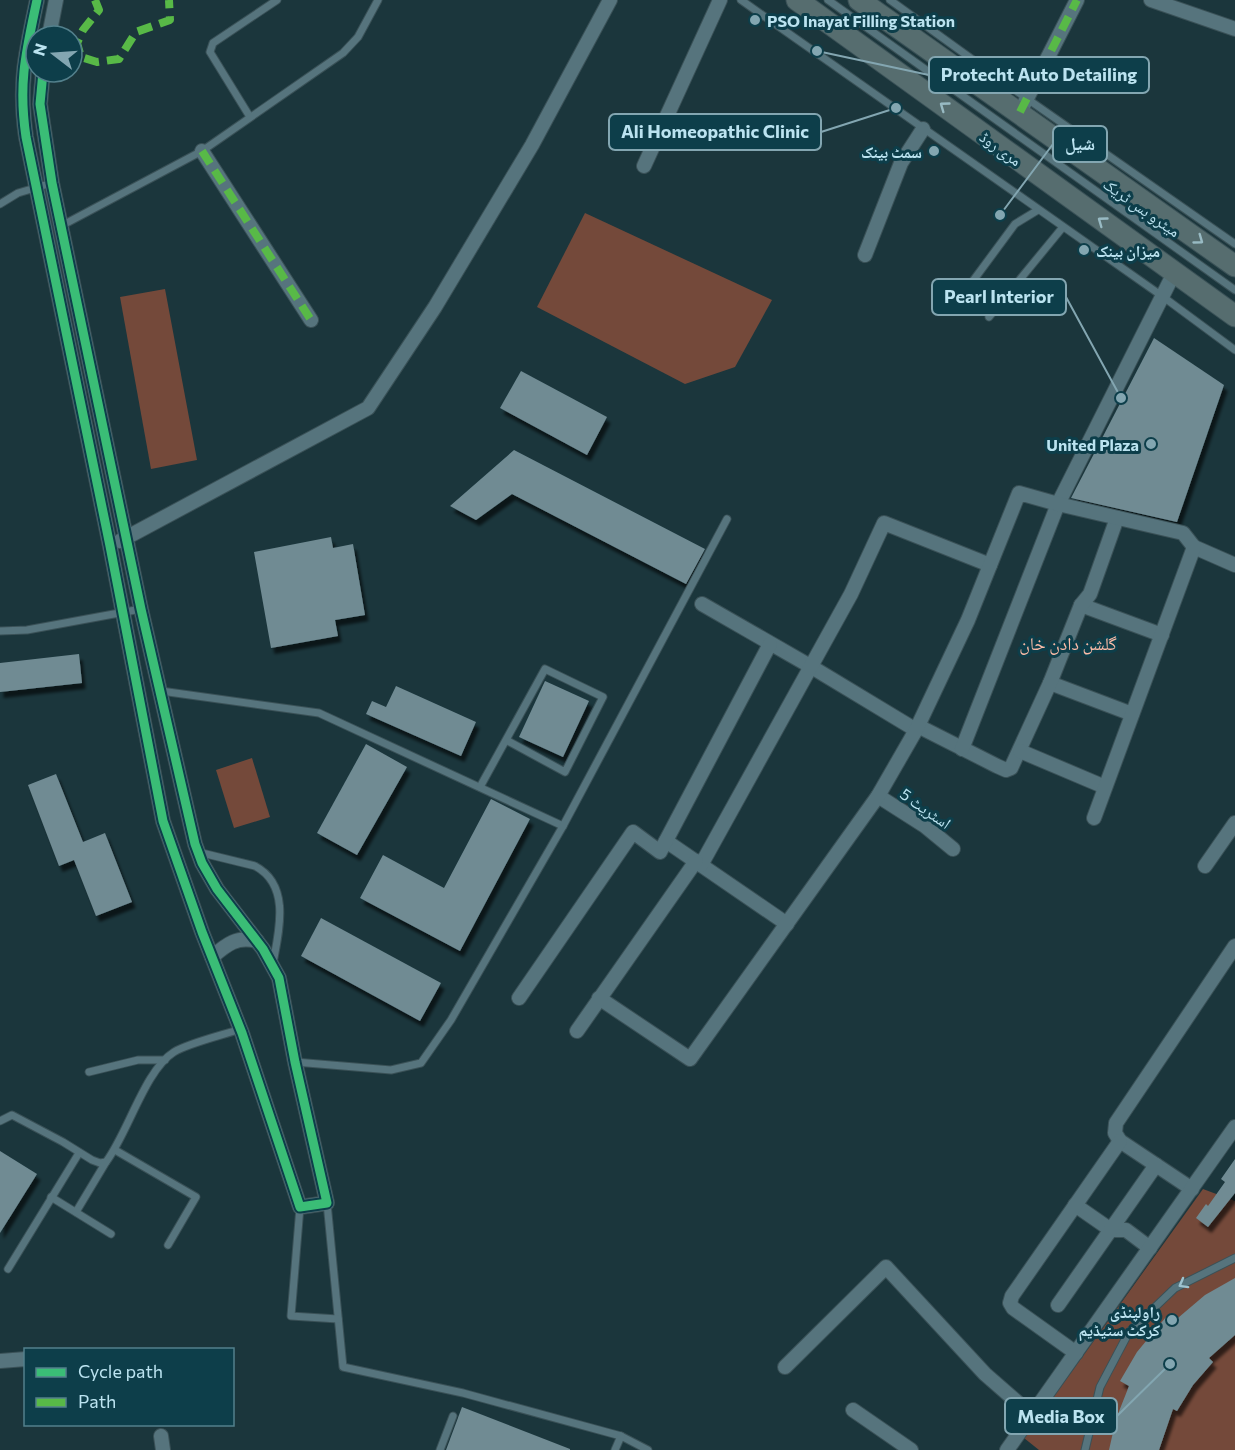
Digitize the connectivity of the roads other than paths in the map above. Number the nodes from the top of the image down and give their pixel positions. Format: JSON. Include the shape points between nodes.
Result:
{"nodes":[{"id":1,"x":37,"y":0,"type":"edge"},
{"id":2,"x":56,"y":0,"type":"edge"},
{"id":3,"x":277,"y":0,"type":"edge"},
{"id":4,"x":378,"y":0,"type":"edge"},
{"id":5,"x":610,"y":0,"type":"edge"},
{"id":6,"x":720,"y":0,"type":"edge"},
{"id":7,"x":741,"y":0,"type":"edge"},
{"id":8,"x":797,"y":0,"type":"edge"},
{"id":9,"x":828,"y":0,"type":"edge"},
{"id":10,"x":860,"y":0,"type":"edge"},
{"id":11,"x":890,"y":0,"type":"edge"},
{"id":12,"x":1077,"y":0,"type":"edge"},
{"id":13,"x":1151,"y":0,"type":"edge"},
{"id":14,"x":51,"y":24,"type":"edge"},
{"id":15,"x":1235,"y":30,"type":"edge"},
{"id":16,"x":42,"y":84,"type":"edge"},
{"id":17,"x":1023,"y":105,"type":"junction"},
{"id":18,"x":250,"y":117,"type":"junction"},
{"id":19,"x":923,"y":129,"type":"junction"},
{"id":20,"x":202,"y":151,"type":"junction"},
{"id":21,"x":644,"y":166,"type":"dead end"},
{"id":22,"x":52,"y":183,"type":"junction"},
{"id":23,"x":36,"y":188,"type":"junction"},
{"id":24,"x":0,"y":204,"type":"edge"},
{"id":25,"x":1038,"y":210,"type":"junction"},
{"id":26,"x":61,"y":226,"type":"junction"},
{"id":27,"x":1063,"y":227,"type":"junction"},
{"id":28,"x":1235,"y":244,"type":"edge"},
{"id":29,"x":865,"y":255,"type":"dead end"},
{"id":30,"x":1235,"y":266,"type":"edge"},
{"id":31,"x":1174,"y":273,"type":"junction"},
{"id":32,"x":1235,"y":290,"type":"edge"},
{"id":33,"x":964,"y":293,"type":"dead end"},
{"id":34,"x":1162,"y":296,"type":"junction"},
{"id":35,"x":1235,"y":316,"type":"edge"},
{"id":36,"x":989,"y":317,"type":"dead end"},
{"id":37,"x":311,"y":320,"type":"dead end"},
{"id":38,"x":1235,"y":350,"type":"edge"},
{"id":39,"x":1058,"y":504,"type":"junction"},
{"id":40,"x":1117,"y":518,"type":"junction"},
{"id":41,"x":727,"y":519,"type":"dead end"},
{"id":42,"x":127,"y":537,"type":"junction"},
{"id":43,"x":110,"y":546,"type":"junction"},
{"id":44,"x":1194,"y":547,"type":"junction"},
{"id":45,"x":990,"y":565,"type":"junction"},
{"id":46,"x":1235,"y":566,"type":"edge"},
{"id":47,"x":702,"y":604,"type":"dead end"},
{"id":48,"x":1082,"y":604,"type":"junction"},
{"id":49,"x":141,"y":609,"type":"junction"},
{"id":50,"x":123,"y":612,"type":"junction"},
{"id":51,"x":0,"y":631,"type":"edge"},
{"id":52,"x":1161,"y":635,"type":"junction"},
{"id":53,"x":770,"y":645,"type":"junction"},
{"id":54,"x":810,"y":666,"type":"junction"},
{"id":55,"x":1050,"y":683,"type":"junction"},
{"id":56,"x":161,"y":691,"type":"junction"},
{"id":57,"x":1132,"y":714,"type":"junction"},
{"id":58,"x":917,"y":728,"type":"junction"},
{"id":59,"x":506,"y":741,"type":"junction"},
{"id":60,"x":962,"y":749,"type":"junction"},
{"id":61,"x":1020,"y":751,"type":"junction"},
{"id":62,"x":480,"y":787,"type":"junction"},
{"id":63,"x":1106,"y":787,"type":"junction"},
{"id":64,"x":878,"y":796,"type":"junction"},
{"id":65,"x":1094,"y":818,"type":"dead end"},
{"id":66,"x":1235,"y":823,"type":"edge"},
{"id":67,"x":563,"y":826,"type":"junction"},
{"id":68,"x":666,"y":841,"type":"junction"},
{"id":69,"x":197,"y":848,"type":"junction"},
{"id":70,"x":953,"y":849,"type":"dead end"},
{"id":71,"x":173,"y":852,"type":"junction"},
{"id":72,"x":699,"y":863,"type":"junction"},
{"id":73,"x":1205,"y":866,"type":"dead end"},
{"id":74,"x":787,"y":924,"type":"junction"},
{"id":75,"x":257,"y":941,"type":"junction"},
{"id":76,"x":1235,"y":946,"type":"edge"},
{"id":77,"x":212,"y":957,"type":"junction"},
{"id":78,"x":273,"y":965,"type":"junction"},
{"id":79,"x":519,"y":998,"type":"dead end"},
{"id":80,"x":599,"y":998,"type":"junction"},
{"id":81,"x":241,"y":1029,"type":"junction"},
{"id":82,"x":577,"y":1031,"type":"dead end"},
{"id":83,"x":165,"y":1060,"type":"junction"},
{"id":84,"x":296,"y":1062,"type":"junction"},
{"id":85,"x":89,"y":1072,"type":"dead end"},
{"id":86,"x":0,"y":1121,"type":"edge"},
{"id":87,"x":1235,"y":1127,"type":"edge"},
{"id":88,"x":1120,"y":1141,"type":"junction"},
{"id":89,"x":115,"y":1150,"type":"junction"},
{"id":90,"x":79,"y":1153,"type":"junction"},
{"id":91,"x":106,"y":1162,"type":"junction"},
{"id":92,"x":1156,"y":1165,"type":"junction"},
{"id":93,"x":1192,"y":1189,"type":"junction"},
{"id":94,"x":51,"y":1197,"type":"junction"},
{"id":95,"x":327,"y":1203,"type":"junction"},
{"id":96,"x":1075,"y":1205,"type":"junction"},
{"id":97,"x":300,"y":1207,"type":"junction"},
{"id":98,"x":76,"y":1212,"type":"junction"},
{"id":99,"x":1111,"y":1230,"type":"junction"},
{"id":100,"x":111,"y":1234,"type":"dead end"},
{"id":101,"x":168,"y":1245,"type":"dead end"},
{"id":102,"x":1150,"y":1248,"type":"junction"},
{"id":103,"x":1235,"y":1258,"type":"edge"},
{"id":104,"x":8,"y":1269,"type":"dead end"},
{"id":105,"x":1058,"y":1305,"type":"dead end"},
{"id":106,"x":338,"y":1319,"type":"junction"},
{"id":107,"x":1077,"y":1353,"type":"junction"},
{"id":108,"x":24,"y":1359,"type":"edge"},
{"id":109,"x":0,"y":1361,"type":"edge"},
{"id":110,"x":785,"y":1367,"type":"dead end"},
{"id":111,"x":853,"y":1410,"type":"dead end"},
{"id":112,"x":1032,"y":1415,"type":"junction"},
{"id":113,"x":453,"y":1416,"type":"dead end"},
{"id":114,"x":621,"y":1436,"type":"junction"},
{"id":115,"x":440,"y":1450,"type":"edge"},
{"id":116,"x":615,"y":1450,"type":"edge"},
{"id":117,"x":648,"y":1450,"type":"edge"},
{"id":118,"x":911,"y":1450,"type":"edge"},
{"id":119,"x":1007,"y":1450,"type":"edge"},
{"id":120,"x":1085,"y":1450,"type":"edge"}],
"edges":[{"from":1,"to":23,"type":"street","via":[[22,84],[22,108]]},
{"from":2,"to":14,"type":"street"},
{"from":3,"to":18,"type":"lane","via":[[213,43],[210,52]]},
{"from":4,"to":18,"type":"lane","via":[[358,37],[343,53]]},
{"from":5,"to":42,"type":"street","via":[[532,145],[435,307],[368,408]]},
{"from":6,"to":21,"type":"street"},
{"from":7,"to":19,"type":"lane"},
{"from":31,"to":8,"type":"main road","name":"مری روڈ","one_way":true},
{"from":9,"to":32,"type":"lane","name":"میٹرو بس ٹریک"},
{"from":10,"to":17,"type":"main road"},
{"from":11,"to":17,"type":"lane"},
{"from":12,"to":17,"type":"street"},
{"from":13,"to":15,"type":"street"},
{"from":16,"to":22,"type":"street","via":[[40,104]]},
{"from":17,"to":28,"type":"lane"},
{"from":17,"to":30,"type":"main road","one_way":true},
{"from":18,"to":20,"type":"lane"},
{"from":19,"to":25,"type":"lane"},
{"from":19,"to":29,"type":"street","via":[[901,163]]},
{"from":20,"to":26,"type":"lane"},
{"from":20,"to":37,"type":"street"},
{"from":22,"to":23,"type":"lane"},
{"from":22,"to":26,"type":"street"},
{"from":23,"to":24,"type":"lane"},
{"from":23,"to":43,"type":"street"},
{"from":25,"to":27,"type":"lane"},
{"from":25,"to":33,"type":"lane","via":[[1015,224]]},
{"from":26,"to":42,"type":"street"},
{"from":27,"to":34,"type":"lane"},
{"from":27,"to":36,"type":"lane"},
{"from":31,"to":34,"type":"street"},
{"from":31,"to":35,"type":"main road","name":"مری روڈ"},
{"from":34,"to":38,"type":"lane"},
{"from":34,"to":39,"type":"street"},
{"from":39,"to":40,"type":"street"},
{"from":39,"to":45,"type":"street","via":[[1019,493]]},
{"from":39,"to":60,"type":"street"},
{"from":40,"to":44,"type":"street","via":[[1183,534]]},
{"from":40,"to":48,"type":"street","via":[[1090,594]]},
{"from":41,"to":67,"type":"lane"},
{"from":42,"to":43,"type":"street"},
{"from":42,"to":49,"type":"street"},
{"from":43,"to":50,"type":"street"},
{"from":44,"to":46,"type":"street"},
{"from":44,"to":52,"type":"street"},
{"from":45,"to":54,"type":"street","via":[[884,523],[851,594]]},
{"from":45,"to":58,"type":"street"},
{"from":47,"to":53,"type":"street"},
{"from":48,"to":52,"type":"street"},
{"from":48,"to":55,"type":"street"},
{"from":49,"to":50,"type":"lane"},
{"from":49,"to":56,"type":"street"},
{"from":50,"to":51,"type":"lane","via":[[27,630]]},
{"from":50,"to":71,"type":"street","via":[[158,800]]},
{"from":52,"to":57,"type":"street"},
{"from":53,"to":54,"type":"street"},
{"from":53,"to":68,"type":"street"},
{"from":54,"to":58,"type":"street"},
{"from":54,"to":72,"type":"street"},
{"from":55,"to":57,"type":"street"},
{"from":55,"to":61,"type":"street"},
{"from":56,"to":62,"type":"lane","via":[[319,713]]},
{"from":56,"to":69,"type":"street"},
{"from":57,"to":63,"type":"street"},
{"from":58,"to":60,"type":"street"},
{"from":58,"to":64,"type":"street"},
{"from":59,"to":59,"type":"lane","via":[[544,669],[603,697],[565,772]]},
{"from":59,"to":62,"type":"lane"},
{"from":60,"to":61,"type":"street","via":[[1006,770]]},
{"from":61,"to":63,"type":"street"},
{"from":62,"to":67,"type":"lane"},
{"from":63,"to":65,"type":"street"},
{"from":64,"to":70,"type":"street","name":"اسٹریٹ 5","via":[[925,825]]},
{"from":64,"to":74,"type":"street"},
{"from":66,"to":73,"type":"street"},
{"from":67,"to":84,"type":"lane","via":[[451,1020],[421,1063],[391,1070]]},
{"from":68,"to":72,"type":"street"},
{"from":68,"to":79,"type":"street","via":[[660,852],[633,832]]},
{"from":69,"to":71,"type":"street"},
{"from":69,"to":75,"type":"street","via":[[217,889]]},
{"from":69,"to":78,"type":"lane","via":[[255,867],[271,880],[280,913]]},
{"from":71,"to":77,"type":"street"},
{"from":72,"to":74,"type":"street"},
{"from":72,"to":80,"type":"street"},
{"from":74,"to":80,"type":"street","via":[[690,1059]]},
{"from":75,"to":77,"type":"street","via":[[244,938],[230,942]]},
{"from":75,"to":78,"type":"street"},
{"from":76,"to":88,"type":"street","via":[[1116,1123],[1115,1133]]},
{"from":77,"to":81,"type":"street"},
{"from":78,"to":84,"type":"street"},
{"from":80,"to":82,"type":"street"},
{"from":81,"to":83,"type":"lane","via":[[175,1051]]},
{"from":81,"to":97,"type":"street"},
{"from":83,"to":85,"type":"lane","via":[[138,1060]]},
{"from":83,"to":89,"type":"lane","via":[[146,1085]]},
{"from":84,"to":95,"type":"street"},
{"from":86,"to":90,"type":"lane","via":[[12,1115]]},
{"from":87,"to":93,"type":"street"},
{"from":88,"to":92,"type":"street"},
{"from":88,"to":96,"type":"street"},
{"from":89,"to":91,"type":"lane"},
{"from":89,"to":101,"type":"lane","via":[[196,1197]]},
{"from":90,"to":91,"type":"lane"},
{"from":90,"to":94,"type":"lane"},
{"from":91,"to":98,"type":"lane"},
{"from":92,"to":93,"type":"street"},
{"from":92,"to":99,"type":"street"},
{"from":93,"to":102,"type":"street"},
{"from":94,"to":98,"type":"lane"},
{"from":94,"to":104,"type":"lane"},
{"from":95,"to":97,"type":"street"},
{"from":95,"to":106,"type":"lane"},
{"from":96,"to":99,"type":"street"},
{"from":96,"to":107,"type":"street","via":[[1010,1303]]},
{"from":97,"to":106,"type":"lane","via":[[291,1317]]},
{"from":98,"to":100,"type":"lane"},
{"from":99,"to":102,"type":"street","via":[[1126,1230]]},
{"from":99,"to":105,"type":"street"},
{"from":102,"to":107,"type":"street"},
{"from":103,"to":120,"type":"lane","one_way":true,"via":[[1175,1288],[1129,1332],[1100,1387]]},
{"from":106,"to":114,"type":"lane","via":[[343,1367],[464,1393]]},
{"from":107,"to":112,"type":"street"},
{"from":108,"to":109,"type":"street"},
{"from":110,"to":112,"type":"street","via":[[885,1267],[985,1374]]},
{"from":111,"to":118,"type":"street"},
{"from":112,"to":119,"type":"street"},
{"from":113,"to":115,"type":"lane"},
{"from":114,"to":116,"type":"lane"},
{"from":114,"to":117,"type":"lane"}]}
